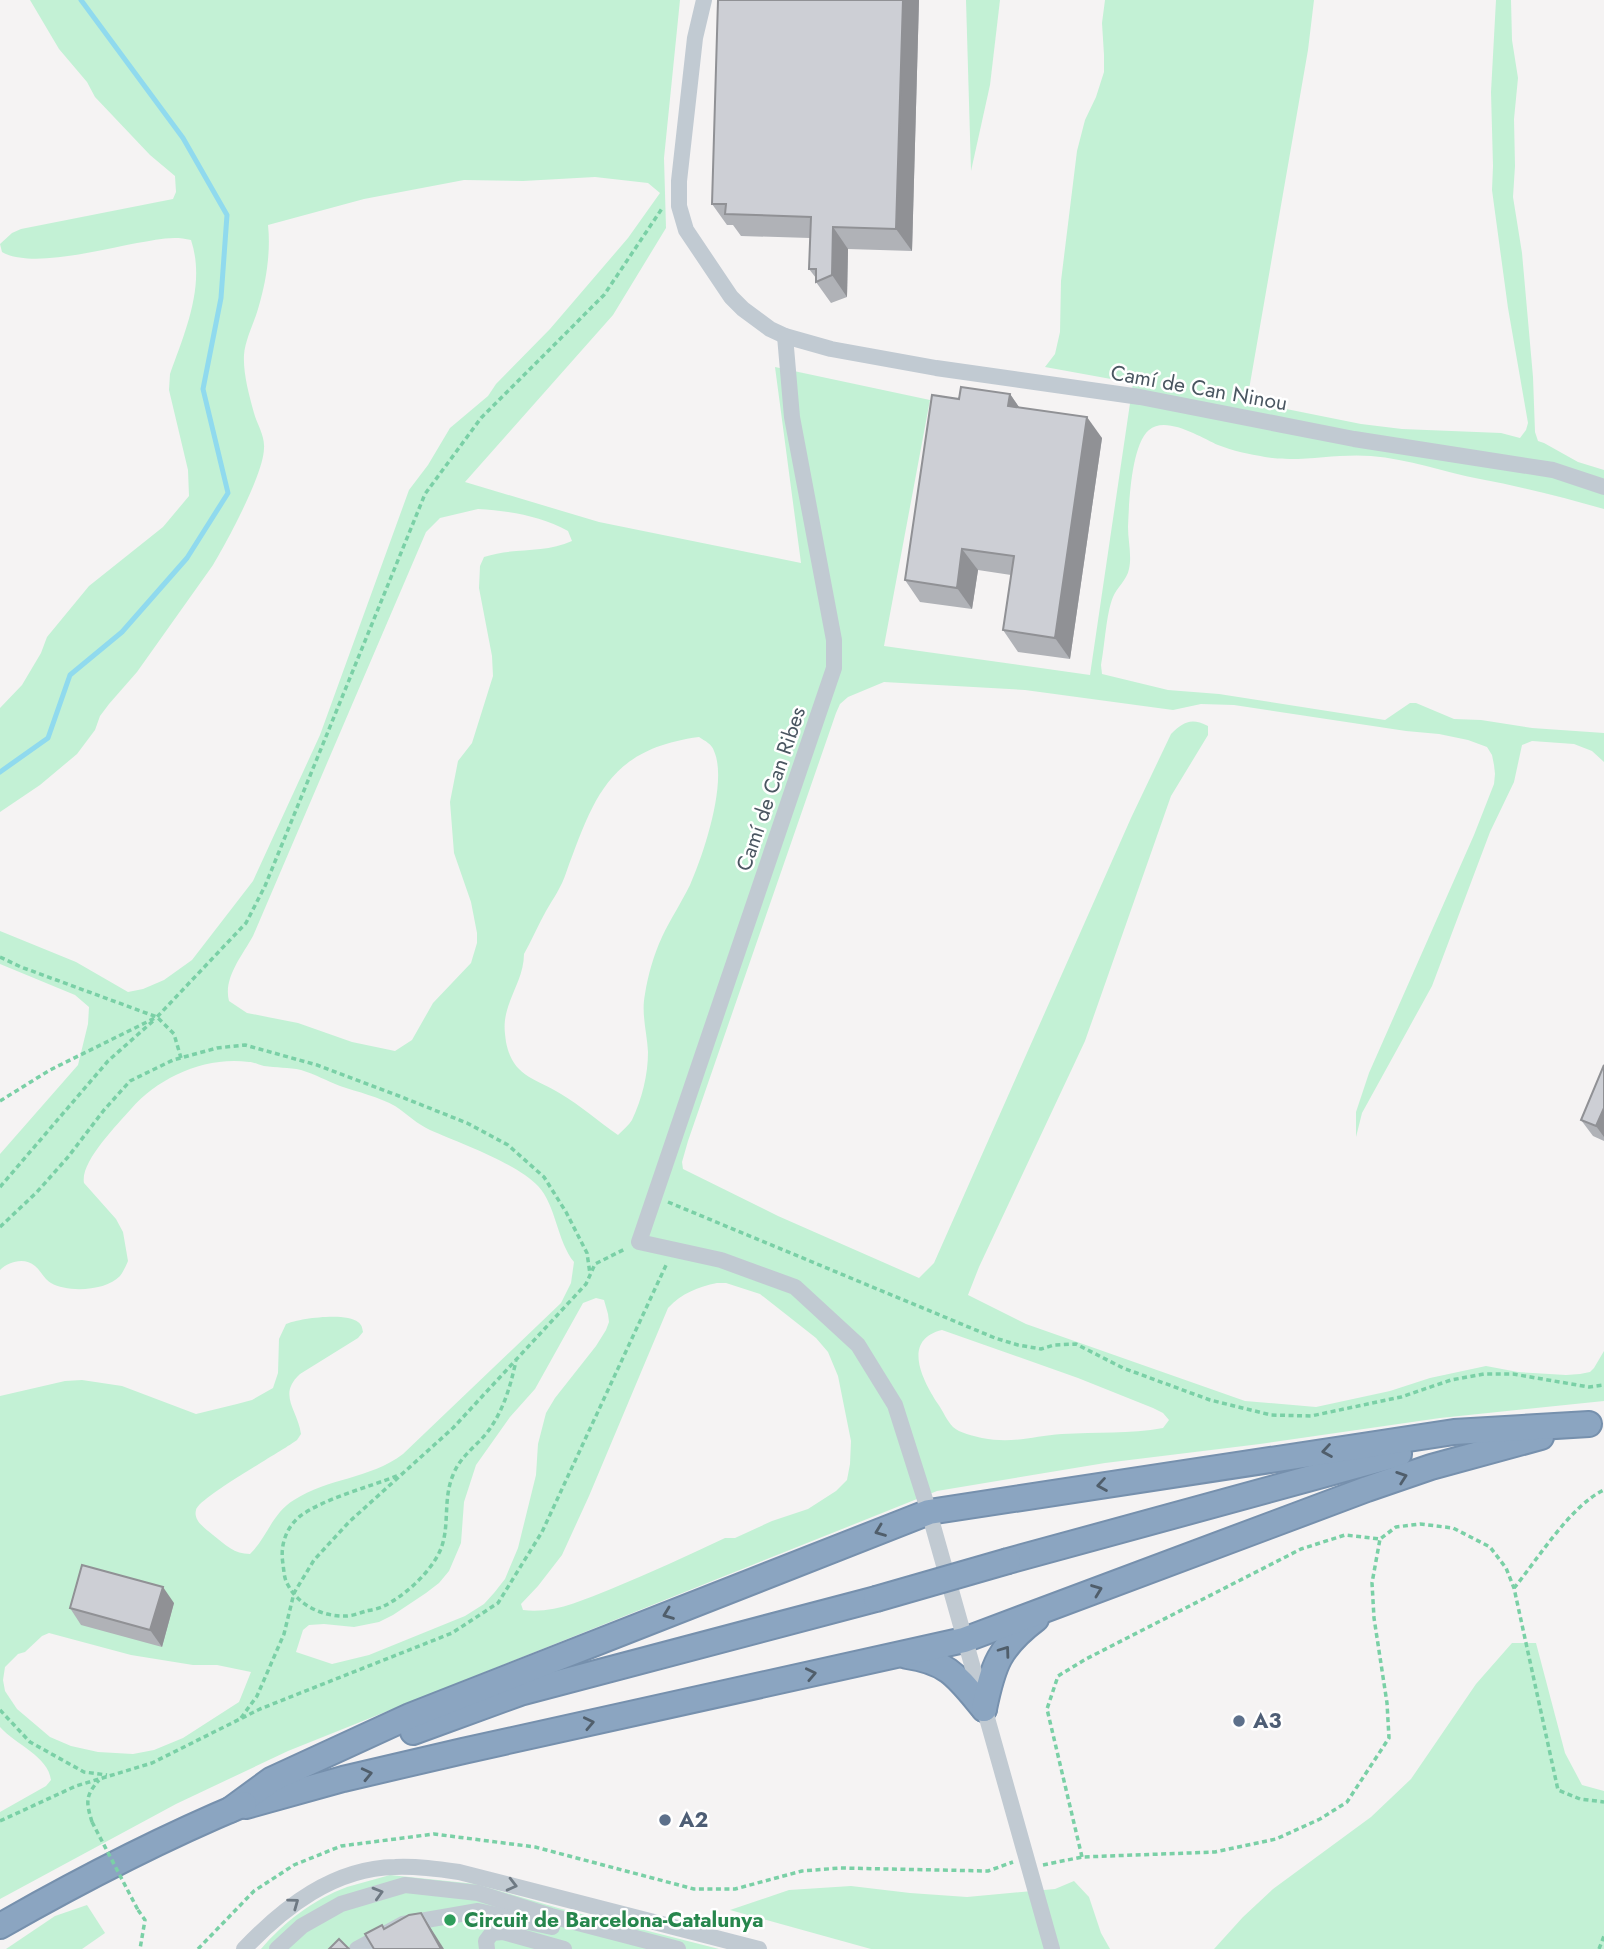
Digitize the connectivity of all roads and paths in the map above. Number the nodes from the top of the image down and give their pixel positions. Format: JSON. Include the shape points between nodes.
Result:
{"nodes":[{"id":1,"x":704,"y":0,"type":"edge"},
{"id":2,"x":679,"y":181,"type":"junction"},
{"id":3,"x":785,"y":336,"type":"junction"},
{"id":4,"x":1604,"y":487,"type":"edge"},
{"id":5,"x":0,"y":957,"type":"edge"},
{"id":6,"x":157,"y":1017,"type":"junction"},
{"id":7,"x":181,"y":1058,"type":"junction"},
{"id":8,"x":0,"y":1101,"type":"edge"},
{"id":9,"x":0,"y":1187,"type":"edge"},
{"id":10,"x":655,"y":1197,"type":"junction"},
{"id":11,"x":0,"y":1227,"type":"edge"},
{"id":12,"x":639,"y":1242,"type":"junction"},
{"id":13,"x":674,"y":1250,"type":"junction"},
{"id":14,"x":590,"y":1274,"type":"junction"},
{"id":15,"x":516,"y":1359,"type":"junction"},
{"id":16,"x":1604,"y":1385,"type":"edge"},
{"id":17,"x":1597,"y":1423,"type":"edge"},
{"id":18,"x":400,"y":1475,"type":"junction"},
{"id":19,"x":1604,"y":1490,"type":"edge"},
{"id":20,"x":929,"y":1512,"type":"junction"},
{"id":21,"x":1380,"y":1539,"type":"junction"},
{"id":22,"x":1514,"y":1588,"type":"junction"},
{"id":23,"x":294,"y":1593,"type":"junction"},
{"id":24,"x":1049,"y":1608,"type":"junction"},
{"id":25,"x":964,"y":1640,"type":"junction"},
{"id":26,"x":896,"y":1655,"type":"junction"},
{"id":27,"x":984,"y":1709,"type":"junction"},
{"id":28,"x":0,"y":1710,"type":"edge"},
{"id":29,"x":240,"y":1719,"type":"junction"},
{"id":30,"x":109,"y":1775,"type":"junction"},
{"id":31,"x":100,"y":1778,"type":"junction"},
{"id":32,"x":1604,"y":1802,"type":"edge"},
{"id":33,"x":230,"y":1810,"type":"junction"},
{"id":34,"x":0,"y":1821,"type":"edge"},
{"id":35,"x":1082,"y":1857,"type":"junction"},
{"id":36,"x":1009,"y":1864,"type":"dead end"},
{"id":37,"x":1054,"y":1864,"type":"dead end"},
{"id":38,"x":0,"y":1926,"type":"edge"},
{"id":39,"x":1604,"y":1936,"type":"edge"},
{"id":40,"x":140,"y":1949,"type":"edge"},
{"id":41,"x":198,"y":1949,"type":"edge"},
{"id":42,"x":244,"y":1949,"type":"edge"},
{"id":43,"x":277,"y":1949,"type":"edge"},
{"id":44,"x":357,"y":1949,"type":"edge"},
{"id":45,"x":487,"y":1949,"type":"edge"},
{"id":46,"x":564,"y":1949,"type":"edge"},
{"id":47,"x":638,"y":1949,"type":"edge"},
{"id":48,"x":678,"y":1949,"type":"edge"},
{"id":49,"x":760,"y":1949,"type":"edge"},
{"id":50,"x":1052,"y":1949,"type":"edge"},
{"id":51,"x":1600,"y":1949,"type":"edge"}],
"edges":[{"from":1,"to":2,"type":"street","name":"Camí de Can Ninou","via":[[695,38]]},
{"from":2,"to":3,"type":"street","name":"Camí de Can Ninou","via":[[679,206],[686,230],[732,298]]},
{"from":2,"to":6,"type":"path","via":[[604,295],[481,418],[425,494],[265,887],[246,923]]},
{"from":3,"to":4,"type":"street","name":"Camí de Can Ninou","via":[[936,368],[1140,397],[1354,439],[1553,470]]},
{"from":3,"to":10,"type":"street","name":"Camí de Can Ribes","via":[[792,417],[834,640],[834,667]]},
{"from":5,"to":6,"type":"path"},
{"from":6,"to":7,"type":"path","via":[[174,1034]]},
{"from":6,"to":8,"type":"path","via":[[50,1070]]},
{"from":6,"to":9,"type":"path","via":[[108,1061]]},
{"from":7,"to":11,"type":"path","via":[[130,1082],[61,1166]]},
{"from":7,"to":14,"type":"path","via":[[245,1045],[317,1065],[467,1123],[508,1145],[544,1177],[587,1253]]},
{"from":10,"to":12,"type":"street","name":"Camí de Can Ribes"},
{"from":10,"to":16,"type":"path","via":[[995,1338],[1041,1349],[1076,1344],[1123,1368],[1210,1400],[1271,1415],[1311,1416],[1484,1374]]},
{"from":12,"to":13,"type":"street"},
{"from":12,"to":14,"type":"path","via":[[595,1264]]},
{"from":13,"to":20,"type":"street","via":[[721,1260],[795,1287],[858,1345],[895,1405]]},
{"from":13,"to":29,"type":"path","via":[[542,1532],[498,1603],[452,1633]]},
{"from":14,"to":15,"type":"path","via":[[586,1284]]},
{"from":15,"to":18,"type":"path","via":[[453,1427]]},
{"from":15,"to":23,"type":"path","via":[[500,1412],[462,1457],[453,1475],[443,1540],[426,1571],[380,1608],[345,1616],[323,1613],[302,1603]]},
{"from":17,"to":20,"type":"highway","one_way":true,"via":[[1454,1432]]},
{"from":24,"to":17,"type":"highway","one_way":true,"via":[[1431,1467]]},
{"from":17,"to":33,"type":"highway","bridge":true,"via":[[1397,1454],[520,1693],[408,1734]]},
{"from":18,"to":23,"type":"path","via":[[314,1560]]},
{"from":18,"to":23,"type":"path","via":[[299,1517],[285,1535],[282,1557],[286,1583]]},
{"from":19,"to":22,"type":"path","via":[[1564,1523]]},
{"from":20,"to":25,"type":"street"},
{"from":20,"to":33,"type":"highway","one_way":true,"via":[[410,1716],[271,1780]]},
{"from":21,"to":22,"type":"path","via":[[1396,1527],[1453,1528],[1490,1547]]},
{"from":21,"to":35,"type":"path","via":[[1345,1535],[1300,1549],[1058,1676],[1047,1709]]},
{"from":21,"to":35,"type":"path","via":[[1372,1583],[1389,1738],[1347,1802],[1276,1839],[1215,1852]]},
{"from":22,"to":32,"type":"path","via":[[1558,1790]]},
{"from":23,"to":29,"type":"path","via":[[284,1634],[257,1696]]},
{"from":24,"to":25,"type":"highway"},
{"from":27,"to":24,"type":"highway","one_way":true,"via":[[1001,1653]]},
{"from":25,"to":26,"type":"highway"},
{"from":25,"to":27,"type":"street"},
{"from":26,"to":27,"type":"highway","via":[[924,1659],[946,1669]]},
{"from":33,"to":26,"type":"highway","one_way":true,"via":[[463,1751]]},
{"from":27,"to":50,"type":"street"},
{"from":28,"to":30,"type":"path","via":[[30,1742],[84,1772]]},
{"from":29,"to":30,"type":"path","via":[[152,1763]]},
{"from":30,"to":31,"type":"path"},
{"from":31,"to":34,"type":"path"},
{"from":31,"to":40,"type":"path","bridge":true,"via":[[89,1792],[87,1805],[145,1920]]},
{"from":33,"to":38,"type":"highway","via":[[77,1883]]},
{"from":35,"to":37,"type":"path"},
{"from":36,"to":41,"type":"path","via":[[988,1871],[802,1871],[735,1889],[694,1889],[535,1847],[434,1834],[341,1846],[294,1865],[254,1891]]},
{"from":39,"to":51,"type":"path"},
{"from":42,"to":49,"type":"street","one_way":true,"via":[[300,1899],[359,1872],[392,1867],[459,1872]]},
{"from":43,"to":48,"type":"street","one_way":true,"via":[[302,1926],[341,1904],[405,1885],[478,1893]]},
{"from":44,"to":47,"type":"street","via":[[403,1924],[478,1911]]},
{"from":45,"to":46,"type":"street","via":[[492,1933],[503,1932]]}]}
